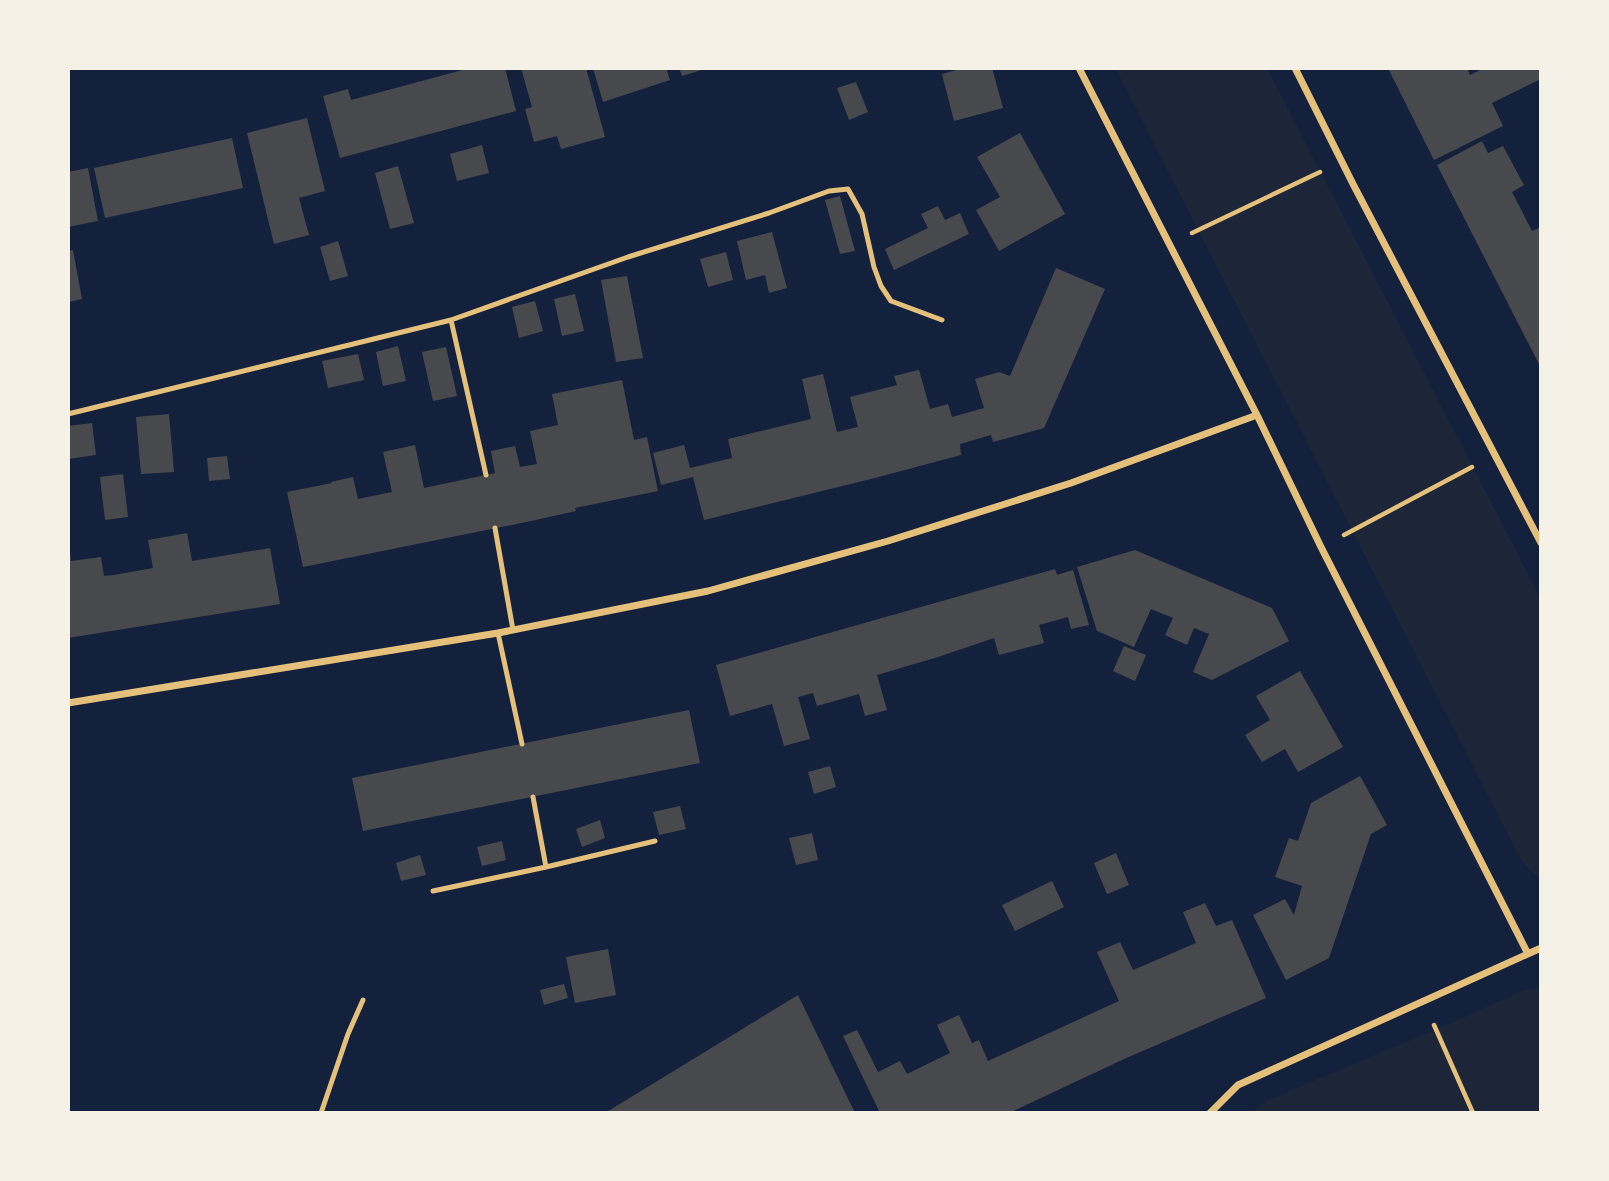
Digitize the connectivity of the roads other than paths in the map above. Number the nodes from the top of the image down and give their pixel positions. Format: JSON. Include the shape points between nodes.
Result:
{"nodes":[{"id":1,"x":1079,"y":68,"type":"edge"},
{"id":2,"x":1296,"y":68,"type":"edge"},
{"id":3,"x":451,"y":320,"type":"junction"},
{"id":4,"x":942,"y":320,"type":"dead end"},
{"id":5,"x":68,"y":414,"type":"edge"},
{"id":6,"x":1257,"y":415,"type":"junction"},
{"id":7,"x":486,"y":475,"type":"dead end"},
{"id":8,"x":495,"y":528,"type":"dead end"},
{"id":9,"x":1541,"y":543,"type":"edge"},
{"id":10,"x":513,"y":630,"type":"junction"},
{"id":11,"x":498,"y":633,"type":"junction"},
{"id":12,"x":68,"y":703,"type":"edge"},
{"id":13,"x":522,"y":744,"type":"dead end"},
{"id":14,"x":533,"y":797,"type":"dead end"},
{"id":15,"x":655,"y":841,"type":"dead end"},
{"id":16,"x":546,"y":867,"type":"junction"},
{"id":17,"x":433,"y":891,"type":"dead end"},
{"id":18,"x":1541,"y":948,"type":"edge"},
{"id":19,"x":1528,"y":954,"type":"junction"},
{"id":20,"x":363,"y":1000,"type":"dead end"},
{"id":21,"x":321,"y":1113,"type":"edge"},
{"id":22,"x":1210,"y":1113,"type":"edge"}],
"edges":[{"from":1,"to":6,"type":"street"},
{"from":2,"to":9,"type":"street"},
{"from":3,"to":4,"type":"lane","via":[[628,257],[829,191],[848,189],[862,214],[874,267],[891,301]]},
{"from":3,"to":5,"type":"lane"},
{"from":3,"to":7,"type":"lane"},
{"from":6,"to":10,"type":"street","via":[[1071,483],[888,541],[708,591]]},
{"from":6,"to":19,"type":"street"},
{"from":8,"to":10,"type":"lane"},
{"from":10,"to":11,"type":"street"},
{"from":11,"to":12,"type":"street"},
{"from":11,"to":13,"type":"lane"},
{"from":14,"to":16,"type":"lane"},
{"from":15,"to":16,"type":"lane"},
{"from":16,"to":17,"type":"lane"},
{"from":18,"to":19,"type":"street"},
{"from":19,"to":22,"type":"street","via":[[1238,1085]]},
{"from":20,"to":21,"type":"lane"}]}
